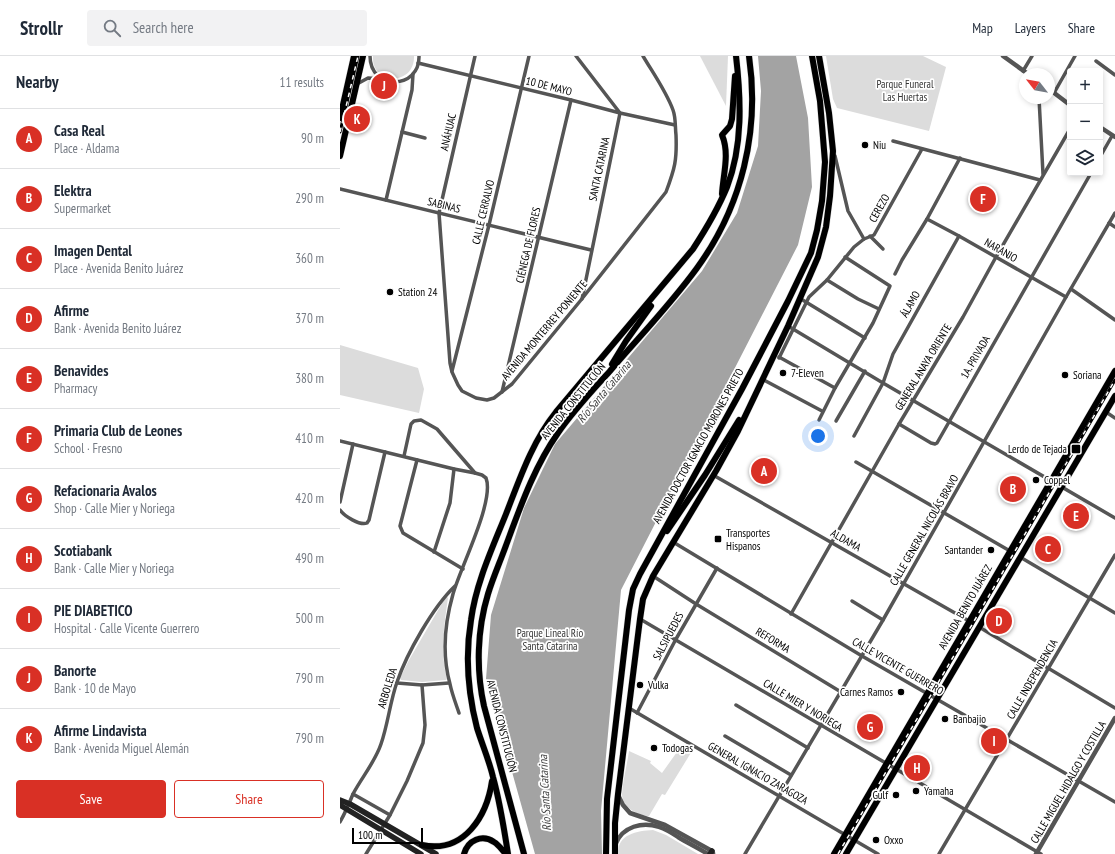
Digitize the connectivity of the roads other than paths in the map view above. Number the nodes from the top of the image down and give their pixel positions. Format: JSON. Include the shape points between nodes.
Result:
{"nodes":[{"id":1,"x":363,"y":56,"type":"edge"},
{"id":2,"x":370,"y":56,"type":"edge"},
{"id":3,"x":419,"y":56,"type":"edge"},
{"id":4,"x":474,"y":56,"type":"edge"},
{"id":5,"x":529,"y":56,"type":"edge"},
{"id":6,"x":576,"y":56,"type":"edge"},
{"id":7,"x":643,"y":56,"type":"edge"},
{"id":8,"x":736,"y":56,"type":"edge"},
{"id":9,"x":749,"y":56,"type":"edge"},
{"id":10,"x":812,"y":56,"type":"edge"},
{"id":11,"x":819,"y":56,"type":"edge"},
{"id":12,"x":1003,"y":56,"type":"edge"},
{"id":13,"x":1032,"y":56,"type":"edge"},
{"id":14,"x":1076,"y":56,"type":"edge"},
{"id":15,"x":354,"y":58,"type":"edge"},
{"id":16,"x":1096,"y":61,"type":"dead end"},
{"id":17,"x":418,"y":63,"type":"junction"},
{"id":18,"x":737,"y":67,"type":"junction"},
{"id":19,"x":1020,"y":68,"type":"edge"},
{"id":20,"x":1026,"y":68,"type":"edge"},
{"id":21,"x":413,"y":74,"type":"junction"},
{"id":22,"x":1115,"y":75,"type":"edge"},
{"id":23,"x":470,"y":76,"type":"junction"},
{"id":24,"x":382,"y":79,"type":"junction"},
{"id":25,"x":356,"y":85,"type":"junction"},
{"id":26,"x":521,"y":88,"type":"junction"},
{"id":27,"x":1055,"y":91,"type":"edge"},
{"id":28,"x":1055,"y":94,"type":"edge"},
{"id":29,"x":571,"y":100,"type":"junction"},
{"id":30,"x":1039,"y":104,"type":"edge"},
{"id":31,"x":1069,"y":104,"type":"edge"},
{"id":32,"x":620,"y":113,"type":"junction"},
{"id":33,"x":340,"y":118,"type":"edge"},
{"id":34,"x":675,"y":125,"type":"junction"},
{"id":35,"x":1103,"y":129,"type":"edge"},
{"id":36,"x":402,"y":132,"type":"junction"},
{"id":37,"x":1067,"y":134,"type":"edge"},
{"id":38,"x":1114,"y":137,"type":"edge"},
{"id":39,"x":425,"y":138,"type":"dead end"},
{"id":40,"x":893,"y":142,"type":"dead end"},
{"id":41,"x":922,"y":149,"type":"junction"},
{"id":42,"x":833,"y":151,"type":"junction"},
{"id":43,"x":1103,"y":153,"type":"edge"},
{"id":44,"x":340,"y":156,"type":"edge"},
{"id":45,"x":960,"y":158,"type":"junction"},
{"id":46,"x":1043,"y":175,"type":"junction"},
{"id":47,"x":1089,"y":176,"type":"edge"},
{"id":48,"x":1040,"y":180,"type":"junction"},
{"id":49,"x":340,"y":189,"type":"edge"},
{"id":50,"x":386,"y":200,"type":"junction"},
{"id":51,"x":721,"y":200,"type":"junction"},
{"id":52,"x":439,"y":213,"type":"junction"},
{"id":53,"x":1115,"y":213,"type":"edge"},
{"id":54,"x":927,"y":219,"type":"junction"},
{"id":55,"x":1109,"y":223,"type":"junction"},
{"id":56,"x":489,"y":225,"type":"junction"},
{"id":57,"x":1115,"y":227,"type":"edge"},
{"id":58,"x":870,"y":236,"type":"junction"},
{"id":59,"x":959,"y":236,"type":"junction"},
{"id":60,"x":539,"y":237,"type":"junction"},
{"id":61,"x":864,"y":239,"type":"junction"},
{"id":62,"x":883,"y":249,"type":"dead end"},
{"id":63,"x":591,"y":250,"type":"junction"},
{"id":64,"x":846,"y":257,"type":"junction"},
{"id":65,"x":996,"y":257,"type":"junction"},
{"id":66,"x":895,"y":274,"type":"dead end"},
{"id":67,"x":1031,"y":278,"type":"junction"},
{"id":68,"x":827,"y":280,"type":"junction"},
{"id":69,"x":1071,"y":289,"type":"junction"},
{"id":70,"x":656,"y":295,"type":"junction"},
{"id":71,"x":1066,"y":297,"type":"junction"},
{"id":72,"x":581,"y":300,"type":"junction"},
{"id":73,"x":804,"y":300,"type":"junction"},
{"id":74,"x":879,"y":310,"type":"junction"},
{"id":75,"x":1115,"y":320,"type":"edge"},
{"id":76,"x":791,"y":328,"type":"junction"},
{"id":77,"x":865,"y":338,"type":"junction"},
{"id":78,"x":448,"y":348,"type":"junction"},
{"id":79,"x":458,"y":348,"type":"junction"},
{"id":80,"x":777,"y":356,"type":"junction"},
{"id":81,"x":850,"y":363,"type":"junction"},
{"id":82,"x":1115,"y":371,"type":"edge"},
{"id":83,"x":452,"y":372,"type":"junction"},
{"id":84,"x":865,"y":372,"type":"junction"},
{"id":85,"x":604,"y":377,"type":"junction"},
{"id":86,"x":762,"y":379,"type":"junction"},
{"id":87,"x":883,"y":383,"type":"junction"},
{"id":88,"x":835,"y":388,"type":"junction"},
{"id":89,"x":757,"y":390,"type":"junction"},
{"id":90,"x":501,"y":393,"type":"junction"},
{"id":91,"x":1115,"y":396,"type":"edge"},
{"id":92,"x":913,"y":400,"type":"junction"},
{"id":93,"x":822,"y":411,"type":"junction"},
{"id":94,"x":1106,"y":412,"type":"junction"},
{"id":95,"x":1115,"y":418,"type":"edge"},
{"id":96,"x":819,"y":420,"type":"dead end"},
{"id":97,"x":836,"y":421,"type":"dead end"},
{"id":98,"x":949,"y":421,"type":"junction"},
{"id":99,"x":899,"y":424,"type":"junction"},
{"id":100,"x":854,"y":436,"type":"dead end"},
{"id":101,"x":340,"y":441,"type":"edge"},
{"id":102,"x":984,"y":442,"type":"junction"},
{"id":103,"x":353,"y":444,"type":"junction"},
{"id":104,"x":385,"y":452,"type":"junction"},
{"id":105,"x":404,"y":456,"type":"junction"},
{"id":106,"x":417,"y":460,"type":"junction"},
{"id":107,"x":856,"y":462,"type":"dead end"},
{"id":108,"x":454,"y":469,"type":"junction"},
{"id":109,"x":475,"y":472,"type":"junction"},
{"id":110,"x":872,"y":472,"type":"junction"},
{"id":111,"x":714,"y":475,"type":"junction"},
{"id":112,"x":1051,"y":481,"type":"junction"},
{"id":113,"x":1062,"y":487,"type":"junction"},
{"id":114,"x":340,"y":502,"type":"edge"},
{"id":115,"x":340,"y":510,"type":"edge"},
{"id":116,"x":943,"y":513,"type":"junction"},
{"id":117,"x":1115,"y":518,"type":"edge"},
{"id":118,"x":673,"y":542,"type":"junction"},
{"id":119,"x":832,"y":542,"type":"junction"},
{"id":120,"x":434,"y":552,"type":"junction"},
{"id":121,"x":1010,"y":552,"type":"junction"},
{"id":122,"x":651,"y":554,"type":"junction"},
{"id":123,"x":1115,"y":555,"type":"edge"},
{"id":124,"x":1020,"y":557,"type":"junction"},
{"id":125,"x":717,"y":568,"type":"junction"},
{"id":126,"x":463,"y":569,"type":"junction"},
{"id":127,"x":653,"y":576,"type":"junction"},
{"id":128,"x":903,"y":584,"type":"junction"},
{"id":129,"x":456,"y":585,"type":"junction"},
{"id":130,"x":1090,"y":598,"type":"junction"},
{"id":131,"x":852,"y":601,"type":"dead end"},
{"id":132,"x":696,"y":604,"type":"junction"},
{"id":133,"x":1115,"y":613,"type":"edge"},
{"id":134,"x":791,"y":614,"type":"junction"},
{"id":135,"x":640,"y":619,"type":"junction"},
{"id":136,"x":883,"y":620,"type":"junction"},
{"id":137,"x":969,"y":621,"type":"junction"},
{"id":138,"x":979,"y":627,"type":"junction"},
{"id":139,"x":676,"y":639,"type":"junction"},
{"id":140,"x":862,"y":656,"type":"junction"},
{"id":141,"x":1048,"y":669,"type":"junction"},
{"id":142,"x":397,"y":683,"type":"junction"},
{"id":143,"x":449,"y":683,"type":"junction"},
{"id":144,"x":422,"y":685,"type":"junction"},
{"id":145,"x":841,"y":692,"type":"junction"},
{"id":146,"x":927,"y":693,"type":"junction"},
{"id":147,"x":938,"y":699,"type":"junction"},
{"id":148,"x":736,"y":705,"type":"dead end"},
{"id":149,"x":629,"y":708,"type":"junction"},
{"id":150,"x":1115,"y":708,"type":"edge"},
{"id":151,"x":458,"y":713,"type":"dead end"},
{"id":152,"x":637,"y":713,"type":"junction"},
{"id":153,"x":1115,"y":718,"type":"edge"},
{"id":154,"x":821,"y":726,"type":"junction"},
{"id":155,"x":725,"y":736,"type":"dead end"},
{"id":156,"x":1007,"y":740,"type":"junction"},
{"id":157,"x":808,"y":748,"type":"junction"},
{"id":158,"x":886,"y":764,"type":"junction"},
{"id":159,"x":896,"y":769,"type":"junction"},
{"id":160,"x":791,"y":775,"type":"junction"},
{"id":161,"x":493,"y":777,"type":"junction"},
{"id":162,"x":1079,"y":781,"type":"junction"},
{"id":163,"x":353,"y":794,"type":"junction"},
{"id":164,"x":618,"y":794,"type":"junction"},
{"id":165,"x":779,"y":796,"type":"junction"},
{"id":166,"x":340,"y":800,"type":"edge"},
{"id":167,"x":1115,"y":802,"type":"edge"},
{"id":168,"x":350,"y":804,"type":"junction"},
{"id":169,"x":340,"y":805,"type":"edge"},
{"id":170,"x":347,"y":810,"type":"junction"},
{"id":171,"x":966,"y":810,"type":"junction"},
{"id":172,"x":390,"y":815,"type":"junction"},
{"id":173,"x":340,"y":822,"type":"edge"},
{"id":174,"x":385,"y":824,"type":"junction"},
{"id":175,"x":381,"y":830,"type":"junction"},
{"id":176,"x":845,"y":834,"type":"junction"},
{"id":177,"x":854,"y":840,"type":"junction"},
{"id":178,"x":422,"y":846,"type":"junction"},
{"id":179,"x":614,"y":846,"type":"junction"},
{"id":180,"x":711,"y":853,"type":"edge"},
{"id":181,"x":1038,"y":853,"type":"edge"},
{"id":182,"x":366,"y":854,"type":"edge"},
{"id":183,"x":421,"y":854,"type":"edge"},
{"id":184,"x":436,"y":854,"type":"edge"},
{"id":185,"x":464,"y":854,"type":"edge"},
{"id":186,"x":507,"y":854,"type":"edge"},
{"id":187,"x":524,"y":854,"type":"edge"},
{"id":188,"x":606,"y":854,"type":"edge"},
{"id":189,"x":614,"y":854,"type":"edge"},
{"id":190,"x":745,"y":854,"type":"edge"},
{"id":191,"x":834,"y":854,"type":"edge"},
{"id":192,"x":846,"y":854,"type":"edge"},
{"id":193,"x":878,"y":854,"type":"edge"},
{"id":194,"x":939,"y":854,"type":"edge"}],
"edges":[{"from":1,"to":25,"type":"main road"},
{"from":2,"to":24,"type":"street","via":[[372,68]]},
{"from":3,"to":17,"type":"street"},
{"from":4,"to":23,"type":"street","name":"ANÁHUAC"},
{"from":5,"to":26,"type":"street","name":"CALLE CERRALVO"},
{"from":6,"to":32,"type":"street"},
{"from":7,"to":34,"type":"street","name":"AVENIDA MONTERREY PONIENTE","via":[[663,89],[673,111]]},
{"from":8,"to":18,"type":"main road","name":"AVENIDA CONSTITUCIÓN"},
{"from":9,"to":85,"type":"main road","name":"AVENIDA CONSTITUCIÓN","via":[[753,96],[750,138],[741,179],[729,212],[697,268]]},
{"from":10,"to":122,"type":"main road","name":"AVENIDA DOCTOR IGNACIO MORONES PRIETO","via":[[820,101],[825,162],[822,201],[811,253],[792,295]]},
{"from":11,"to":42,"type":"main road"},
{"from":12,"to":19,"type":"street"},
{"from":13,"to":20,"type":"street"},
{"from":14,"to":27,"type":"street"},
{"from":15,"to":33,"type":"main road"},
{"from":16,"to":22,"type":"street"},
{"from":17,"to":21,"type":"street"},
{"from":17,"to":23,"type":"street","name":"10 DE MAYO"},
{"from":18,"to":51,"type":"main road","name":"AVENIDA CONSTITUCIÓN","via":[[739,132],[731,172]]},
{"from":18,"to":51,"type":"main road","via":[[732,119],[730,126],[722,135],[726,143],[726,153]]},
{"from":21,"to":24,"type":"street","via":[[399,82]]},
{"from":21,"to":36,"type":"street"},
{"from":23,"to":26,"type":"street","name":"10 DE MAYO"},
{"from":23,"to":52,"type":"street","name":"ANÁHUAC"},
{"from":24,"to":25,"type":"street","via":[[368,78]]},
{"from":25,"to":44,"type":"main road"},
{"from":26,"to":29,"type":"street","name":"10 DE MAYO"},
{"from":26,"to":56,"type":"street","name":"CALLE CERRALVO"},
{"from":28,"to":31,"type":"street"},
{"from":29,"to":32,"type":"street","name":"10 DE MAYO"},
{"from":29,"to":60,"type":"street","name":"CIÉNEGA DE FLORES"},
{"from":30,"to":46,"type":"street"},
{"from":32,"to":34,"type":"street","name":"10 DE MAYO"},
{"from":32,"to":63,"type":"street","name":"SANTA CATARINA"},
{"from":34,"to":72,"type":"street","name":"AVENIDA MONTERREY PONIENTE","via":[[676,158],[666,192]]},
{"from":35,"to":38,"type":"street"},
{"from":36,"to":39,"type":"street"},
{"from":36,"to":50,"type":"street"},
{"from":37,"to":46,"type":"street","name":"GENERAL ANAYA ORIENTE"},
{"from":38,"to":43,"type":"street"},
{"from":40,"to":41,"type":"street"},
{"from":41,"to":45,"type":"street"},
{"from":41,"to":58,"type":"street","name":"CEREZO","via":[[876,231]]},
{"from":42,"to":61,"type":"street","via":[[848,211]]},
{"from":42,"to":73,"type":"main road","via":[[830,196],[823,238]]},
{"from":45,"to":48,"type":"street"},
{"from":45,"to":54,"type":"street"},
{"from":46,"to":48,"type":"street","name":"GENERAL ANAYA ORIENTE"},
{"from":47,"to":67,"type":"street","name":"1A. PRIVADA"},
{"from":48,"to":65,"type":"street","name":"GENERAL ANAYA ORIENTE"},
{"from":49,"to":50,"type":"street","name":"SABINAS"},
{"from":50,"to":52,"type":"street","name":"SABINAS"},
{"from":51,"to":70,"type":"main road","name":"AVENIDA CONSTITUCIÓN","via":[[693,249]]},
{"from":52,"to":56,"type":"street","name":"SABINAS"},
{"from":52,"to":78,"type":"street","name":"AVENIDA MONTERREY PONIENTE"},
{"from":53,"to":55,"type":"street","name":"CALLE GENERAL NICOLÁS BRAVO"},
{"from":54,"to":59,"type":"street","name":"NARANJO"},
{"from":54,"to":66,"type":"street"},
{"from":55,"to":57,"type":"street"},
{"from":55,"to":69,"type":"street","name":"CALLE GENERAL NICOLÁS BRAVO"},
{"from":56,"to":60,"type":"street","name":"SABINAS"},
{"from":56,"to":79,"type":"street","name":"CALLE CERRALVO"},
{"from":58,"to":61,"type":"street","name":"CEREZO"},
{"from":58,"to":62,"type":"street"},
{"from":59,"to":65,"type":"street","name":"NARANJO"},
{"from":59,"to":87,"type":"street","name":"ÁLAMO","via":[[893,354]]},
{"from":60,"to":63,"type":"street","name":"SABINAS"},
{"from":60,"to":90,"type":"street","name":"CIÉNEGA DE FLORES"},
{"from":61,"to":64,"type":"street","name":"CEREZO"},
{"from":63,"to":72,"type":"street","name":"SANTA CATARINA"},
{"from":64,"to":68,"type":"street","name":"CEREZO"},
{"from":64,"to":74,"type":"street","via":[[890,286]]},
{"from":65,"to":67,"type":"street","name":"NARANJO"},
{"from":65,"to":92,"type":"street","name":"GENERAL ANAYA ORIENTE"},
{"from":67,"to":71,"type":"street","name":"NARANJO"},
{"from":67,"to":98,"type":"street","name":"1A. PRIVADA"},
{"from":68,"to":73,"type":"street","name":"CEREZO"},
{"from":68,"to":74,"type":"street"},
{"from":69,"to":71,"type":"street","name":"CALLE GENERAL NICOLÁS BRAVO"},
{"from":69,"to":75,"type":"street"},
{"from":70,"to":85,"type":"main road"},
{"from":70,"to":161,"type":"main road","name":"AVENIDA CONSTITUCIÓN","via":[[541,432],[483,571],[471,620],[468,669],[475,718]]},
{"from":71,"to":102,"type":"street","name":"CALLE GENERAL NICOLÁS BRAVO"},
{"from":72,"to":90,"type":"street","name":"AVENIDA MONTERREY PONIENTE","via":[[533,360]]},
{"from":73,"to":76,"type":"main road"},
{"from":73,"to":77,"type":"street"},
{"from":74,"to":77,"type":"street"},
{"from":76,"to":80,"type":"main road"},
{"from":76,"to":81,"type":"street"},
{"from":77,"to":81,"type":"street"},
{"from":78,"to":79,"type":"street","via":[[453,351]]},
{"from":78,"to":83,"type":"street","name":"AVENIDA MONTERREY PONIENTE"},
{"from":79,"to":83,"type":"street","name":"CALLE CERRALVO"},
{"from":80,"to":86,"type":"main road"},
{"from":80,"to":88,"type":"street"},
{"from":81,"to":84,"type":"street"},
{"from":81,"to":88,"type":"street"},
{"from":82,"to":112,"type":"main road","name":"AVENIDA BENITO JUÁREZ"},
{"from":83,"to":90,"type":"street","name":"AVENIDA MONTERREY PONIENTE","via":[[458,385],[468,395],[487,400]]},
{"from":84,"to":87,"type":"street"},
{"from":84,"to":97,"type":"street"},
{"from":85,"to":187,"type":"main road","name":"AVENIDA CONSTITUCIÓN","via":[[559,431],[540,462],[488,594],[481,627],[479,661],[482,696]]},
{"from":86,"to":89,"type":"main road"},
{"from":86,"to":93,"type":"street"},
{"from":87,"to":92,"type":"street"},
{"from":87,"to":100,"type":"street","name":"ÁLAMO"},
{"from":88,"to":93,"type":"street"},
{"from":89,"to":111,"type":"main road"},
{"from":89,"to":122,"type":"main road","via":[[705,475]]},
{"from":91,"to":94,"type":"main road","name":"AVENIDA BENITO JUÁREZ"},
{"from":92,"to":98,"type":"street"},
{"from":92,"to":99,"type":"street","name":"GENERAL ANAYA ORIENTE"},
{"from":93,"to":96,"type":"street"},
{"from":94,"to":95,"type":"street"},
{"from":94,"to":113,"type":"main road","name":"AVENIDA BENITO JUÁREZ"},
{"from":98,"to":99,"type":"street","name":"1A. PRIVADA","via":[[937,443],[933,444]]},
{"from":98,"to":102,"type":"street"},
{"from":99,"to":110,"type":"street","name":"GENERAL ANAYA ORIENTE"},
{"from":101,"to":103,"type":"street"},
{"from":102,"to":112,"type":"street"},
{"from":102,"to":116,"type":"street","name":"CALLE GENERAL NICOLÁS BRAVO"},
{"from":103,"to":104,"type":"street"},
{"from":103,"to":114,"type":"street"},
{"from":104,"to":105,"type":"street"},
{"from":104,"to":115,"type":"street","via":[[369,520],[361,524]]},
{"from":105,"to":106,"type":"street"},
{"from":105,"to":109,"type":"street","via":[[411,424],[421,420],[437,429]]},
{"from":106,"to":108,"type":"street"},
{"from":106,"to":120,"type":"street","via":[[400,526],[403,533]]},
{"from":107,"to":110,"type":"street"},
{"from":108,"to":109,"type":"street"},
{"from":108,"to":120,"type":"street","via":[[450,503]]},
{"from":109,"to":126,"type":"street","via":[[486,478],[488,489]]},
{"from":110,"to":116,"type":"street"},
{"from":110,"to":119,"type":"street","name":"GENERAL ANAYA ORIENTE"},
{"from":111,"to":118,"type":"main road"},
{"from":111,"to":119,"type":"street","name":"ALDAMA"},
{"from":112,"to":113,"type":"street"},
{"from":112,"to":121,"type":"main road","name":"AVENIDA BENITO JUÁREZ"},
{"from":113,"to":117,"type":"street"},
{"from":113,"to":124,"type":"main road","name":"AVENIDA BENITO JUÁREZ"},
{"from":116,"to":121,"type":"street"},
{"from":116,"to":128,"type":"street","name":"CALLE GENERAL NICOLÁS BRAVO"},
{"from":118,"to":125,"type":"street","name":"CALLE VICENTE GUERRERO"},
{"from":118,"to":127,"type":"main road"},
{"from":119,"to":128,"type":"street","name":"ALDAMA"},
{"from":119,"to":134,"type":"street","name":"GENERAL ANAYA ORIENTE"},
{"from":120,"to":126,"type":"street"},
{"from":121,"to":137,"type":"main road","name":"AVENIDA BENITO JUÁREZ"},
{"from":122,"to":188,"type":"main road","name":"AVENIDA DOCTOR IGNACIO MORONES PRIETO","via":[[633,589],[628,610],[607,799]]},
{"from":123,"to":130,"type":"street","name":"CALLE INDEPENDENCIA"},
{"from":124,"to":130,"type":"street"},
{"from":124,"to":138,"type":"main road","name":"AVENIDA BENITO JUÁREZ"},
{"from":125,"to":132,"type":"street","name":"SALSIPUEDES"},
{"from":125,"to":134,"type":"street","name":"CALLE VICENTE GUERRERO"},
{"from":126,"to":129,"type":"street"},
{"from":127,"to":132,"type":"street","name":"REFORMA"},
{"from":127,"to":135,"type":"main road"},
{"from":128,"to":136,"type":"street","name":"CALLE GENERAL NICOLÁS BRAVO"},
{"from":128,"to":137,"type":"street","name":"ALDAMA"},
{"from":129,"to":142,"type":"street","name":"ARBOLEDA","via":[[439,603],[405,662]]},
{"from":129,"to":143,"type":"street","via":[[446,635]]},
{"from":130,"to":133,"type":"street"},
{"from":130,"to":141,"type":"street","name":"CALLE INDEPENDENCIA"},
{"from":131,"to":136,"type":"street"},
{"from":132,"to":139,"type":"street","name":"SALSIPUEDES"},
{"from":132,"to":145,"type":"street","name":"REFORMA"},
{"from":134,"to":140,"type":"street","name":"CALLE VICENTE GUERRERO"},
{"from":135,"to":139,"type":"street","name":"CALLE MIER Y NORIEGA"},
{"from":135,"to":149,"type":"main road"},
{"from":136,"to":140,"type":"street","name":"CALLE GENERAL NICOLÁS BRAVO"},
{"from":137,"to":146,"type":"main road","name":"AVENIDA BENITO JUÁREZ"},
{"from":138,"to":141,"type":"street"},
{"from":138,"to":147,"type":"main road","name":"AVENIDA BENITO JUÁREZ"},
{"from":139,"to":152,"type":"street","name":"SALSIPUEDES"},
{"from":139,"to":154,"type":"street","name":"CALLE MIER Y NORIEGA"},
{"from":140,"to":145,"type":"street","name":"CALLE GENERAL NICOLÁS BRAVO"},
{"from":140,"to":146,"type":"street","name":"CALLE VICENTE GUERRERO"},
{"from":141,"to":150,"type":"street"},
{"from":141,"to":156,"type":"street","name":"CALLE INDEPENDENCIA"},
{"from":142,"to":144,"type":"street"},
{"from":142,"to":163,"type":"street","name":"ARBOLEDA","via":[[381,745]]},
{"from":143,"to":144,"type":"street"},
{"from":143,"to":151,"type":"street"},
{"from":144,"to":172,"type":"street","via":[[425,725],[423,743]]},
{"from":145,"to":154,"type":"street","name":"CALLE GENERAL NICOLÁS BRAVO"},
{"from":146,"to":147,"type":"street","name":"CALLE VICENTE GUERRERO"},
{"from":146,"to":158,"type":"main road","name":"AVENIDA BENITO JUÁREZ"},
{"from":147,"to":156,"type":"street","name":"CALLE VICENTE GUERRERO"},
{"from":147,"to":159,"type":"main road","name":"AVENIDA BENITO JUÁREZ"},
{"from":148,"to":157,"type":"street"},
{"from":149,"to":152,"type":"street","name":"GENERAL IGNACIO ZARAGOZA"},
{"from":149,"to":164,"type":"main road"},
{"from":152,"to":165,"type":"street","name":"GENERAL IGNACIO ZARAGOZA"},
{"from":153,"to":162,"type":"street","name":"CALLE MIGUEL HIDALGO Y COSTILLA"},
{"from":154,"to":157,"type":"street","name":"CALLE GENERAL NICOLÁS BRAVO"},
{"from":154,"to":158,"type":"street","name":"CALLE MIER Y NORIEGA"},
{"from":155,"to":160,"type":"street"},
{"from":156,"to":162,"type":"street","name":"CALLE VICENTE GUERRERO"},
{"from":156,"to":171,"type":"street","name":"CALLE INDEPENDENCIA"},
{"from":157,"to":160,"type":"street","name":"CALLE GENERAL NICOLÁS BRAVO"},
{"from":158,"to":159,"type":"street","name":"CALLE MIER Y NORIEGA"},
{"from":158,"to":176,"type":"main road","name":"AVENIDA BENITO JUÁREZ"},
{"from":159,"to":171,"type":"street","name":"CALLE MIER Y NORIEGA"},
{"from":159,"to":177,"type":"main road","name":"AVENIDA BENITO JUÁREZ"},
{"from":160,"to":165,"type":"street","name":"CALLE GENERAL NICOLÁS BRAVO"},
{"from":161,"to":178,"type":"main road","via":[[487,804],[464,842],[443,851]]},
{"from":161,"to":186,"type":"main road","name":"AVENIDA CONSTITUCIÓN"},
{"from":162,"to":167,"type":"street","name":"CALLE VICENTE GUERRERO"},
{"from":162,"to":181,"type":"street","name":"CALLE MIGUEL HIDALGO Y COSTILLA"},
{"from":163,"to":168,"type":"street","name":"ARBOLEDA"},
{"from":163,"to":172,"type":"street"},
{"from":164,"to":179,"type":"main road"},
{"from":164,"to":180,"type":"street","via":[[630,813],[665,825]]},
{"from":165,"to":176,"type":"street","name":"GENERAL IGNACIO ZARAGOZA"},
{"from":165,"to":190,"type":"street","name":"CALLE GENERAL NICOLÁS BRAVO"},
{"from":166,"to":168,"type":"main road"},
{"from":168,"to":170,"type":"street","name":"ARBOLEDA"},
{"from":168,"to":174,"type":"main road"},
{"from":169,"to":170,"type":"main road"},
{"from":170,"to":173,"type":"street","name":"ARBOLEDA"},
{"from":170,"to":175,"type":"main road"},
{"from":171,"to":181,"type":"street","name":"CALLE MIER Y NORIEGA"},
{"from":171,"to":194,"type":"street","name":"CALLE INDEPENDENCIA"},
{"from":172,"to":174,"type":"street"},
{"from":174,"to":175,"type":"street"},
{"from":174,"to":178,"type":"main road"},
{"from":175,"to":182,"type":"street"},
{"from":175,"to":183,"type":"main road"},
{"from":176,"to":177,"type":"street","name":"GENERAL IGNACIO ZARAGOZA"},
{"from":176,"to":191,"type":"main road","name":"AVENIDA BENITO JUÁREZ"},
{"from":177,"to":192,"type":"main road","name":"AVENIDA BENITO JUÁREZ"},
{"from":177,"to":193,"type":"street","name":"GENERAL IGNACIO ZARAGOZA"},
{"from":178,"to":184,"type":"main road"},
{"from":179,"to":180,"type":"street","via":[[620,835],[628,829],[648,825],[663,828]]},
{"from":179,"to":189,"type":"main road"},
{"from":185,"to":186,"type":"main road","via":[[472,842],[485,838],[497,844]]}]}
